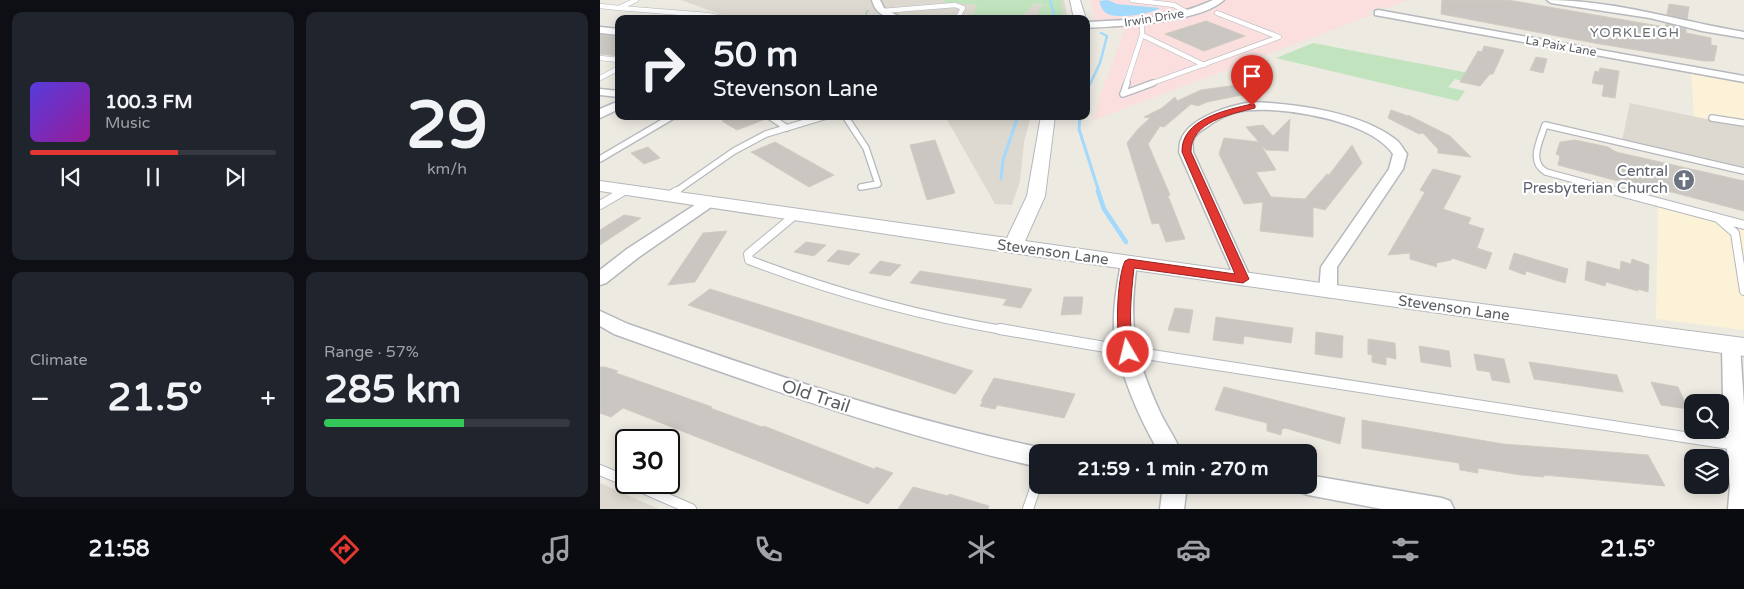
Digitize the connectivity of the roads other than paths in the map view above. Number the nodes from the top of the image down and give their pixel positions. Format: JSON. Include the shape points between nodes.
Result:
{"nodes":[{"id":1,"x":636,"y":0,"type":"edge"},
{"id":2,"x":876,"y":0,"type":"edge"},
{"id":3,"x":1075,"y":0,"type":"edge"},
{"id":4,"x":1132,"y":0,"type":"edge"},
{"id":5,"x":1220,"y":0,"type":"edge"},
{"id":6,"x":1551,"y":0,"type":"edge"},
{"id":7,"x":1180,"y":3,"type":"dead end"},
{"id":8,"x":1174,"y":5,"type":"junction"},
{"id":9,"x":600,"y":6,"type":"edge"},
{"id":10,"x":619,"y":8,"type":"junction"},
{"id":11,"x":883,"y":11,"type":"junction"},
{"id":12,"x":1188,"y":13,"type":"junction"},
{"id":13,"x":1217,"y":13,"type":"dead end"},
{"id":14,"x":1378,"y":13,"type":"dead end"},
{"id":15,"x":707,"y":15,"type":"edge"},
{"id":16,"x":891,"y":15,"type":"edge"},
{"id":17,"x":959,"y":15,"type":"edge"},
{"id":18,"x":1079,"y":15,"type":"edge"},
{"id":19,"x":1142,"y":22,"type":"junction"},
{"id":20,"x":1090,"y":24,"type":"edge"},
{"id":21,"x":600,"y":30,"type":"edge"},
{"id":22,"x":615,"y":32,"type":"edge"},
{"id":23,"x":1142,"y":35,"type":"junction"},
{"id":24,"x":1744,"y":35,"type":"edge"},
{"id":25,"x":600,"y":58,"type":"edge"},
{"id":26,"x":615,"y":60,"type":"edge"},
{"id":27,"x":1204,"y":64,"type":"junction"},
{"id":28,"x":615,"y":70,"type":"edge"},
{"id":29,"x":600,"y":78,"type":"edge"},
{"id":30,"x":1744,"y":79,"type":"edge"},
{"id":31,"x":600,"y":92,"type":"edge"},
{"id":32,"x":615,"y":94,"type":"edge"},
{"id":33,"x":615,"y":106,"type":"edge"},
{"id":34,"x":600,"y":114,"type":"edge"},
{"id":35,"x":1712,"y":118,"type":"dead end"},
{"id":36,"x":666,"y":120,"type":"edge"},
{"id":37,"x":775,"y":120,"type":"edge"},
{"id":38,"x":813,"y":120,"type":"edge"},
{"id":39,"x":848,"y":120,"type":"edge"},
{"id":40,"x":1047,"y":120,"type":"edge"},
{"id":41,"x":1744,"y":123,"type":"edge"},
{"id":42,"x":786,"y":128,"type":"junction"},
{"id":43,"x":600,"y":159,"type":"edge"},
{"id":44,"x":1744,"y":171,"type":"edge"},
{"id":45,"x":600,"y":186,"type":"edge"},
{"id":46,"x":861,"y":187,"type":"dead end"},
{"id":47,"x":625,"y":190,"type":"junction"},
{"id":48,"x":669,"y":196,"type":"junction"},
{"id":49,"x":709,"y":202,"type":"junction"},
{"id":50,"x":600,"y":205,"type":"edge"},
{"id":51,"x":795,"y":215,"type":"junction"},
{"id":52,"x":1716,"y":217,"type":"junction"},
{"id":53,"x":1744,"y":225,"type":"edge"},
{"id":54,"x":1013,"y":247,"type":"junction"},
{"id":55,"x":1129,"y":263,"type":"junction"},
{"id":56,"x":600,"y":279,"type":"edge"},
{"id":57,"x":1243,"y":279,"type":"junction"},
{"id":58,"x":1744,"y":290,"type":"edge"},
{"id":59,"x":1328,"y":291,"type":"junction"},
{"id":60,"x":600,"y":317,"type":"edge"},
{"id":61,"x":1737,"y":346,"type":"edge"},
{"id":62,"x":1128,"y":352,"type":"junction"},
{"id":63,"x":1739,"y":400,"type":"edge"},
{"id":64,"x":1165,"y":444,"type":"edge"},
{"id":65,"x":1739,"y":446,"type":"junction"},
{"id":66,"x":1029,"y":455,"type":"edge"},
{"id":67,"x":600,"y":470,"type":"edge"},
{"id":68,"x":615,"y":476,"type":"edge"},
{"id":69,"x":1317,"y":487,"type":"edge"},
{"id":70,"x":656,"y":494,"type":"edge"},
{"id":71,"x":1033,"y":494,"type":"edge"},
{"id":72,"x":1174,"y":494,"type":"edge"},
{"id":73,"x":692,"y":509,"type":"edge"},
{"id":74,"x":1028,"y":509,"type":"edge"},
{"id":75,"x":1172,"y":509,"type":"edge"},
{"id":76,"x":1442,"y":509,"type":"edge"},
{"id":77,"x":1740,"y":509,"type":"edge"}],
"edges":[{"from":1,"to":10,"type":"lane"},
{"from":2,"to":11,"type":"street"},
{"from":3,"to":18,"type":"street"},
{"from":4,"to":8,"type":"lane"},
{"from":5,"to":12,"type":"street","name":"Irwin Drive"},
{"from":6,"to":24,"type":"street","via":[[1650,15]]},
{"from":7,"to":8,"type":"lane"},
{"from":8,"to":12,"type":"lane"},
{"from":9,"to":10,"type":"lane"},
{"from":10,"to":15,"type":"lane"},
{"from":11,"to":16,"type":"street"},
{"from":11,"to":17,"type":"lane","via":[[955,5],[963,8]]},
{"from":12,"to":19,"type":"street","name":"Irwin Drive"},
{"from":13,"to":27,"type":"lane","via":[[1279,37]]},
{"from":14,"to":30,"type":"street","name":"La Paix Lane"},
{"from":19,"to":20,"type":"street","name":"Irwin Drive"},
{"from":19,"to":23,"type":"lane"},
{"from":21,"to":22,"type":"street"},
{"from":23,"to":27,"type":"lane"},
{"from":23,"to":27,"type":"lane","via":[[1123,94]]},
{"from":25,"to":26,"type":"lane"},
{"from":28,"to":29,"type":"lane"},
{"from":31,"to":32,"type":"street"},
{"from":33,"to":34,"type":"street"},
{"from":35,"to":41,"type":"lane"},
{"from":36,"to":43,"type":"lane"},
{"from":37,"to":42,"type":"lane"},
{"from":38,"to":42,"type":"lane"},
{"from":39,"to":46,"type":"lane","via":[[864,140],[878,184]]},
{"from":40,"to":54,"type":"street","via":[[1036,196]]},
{"from":42,"to":48,"type":"lane","via":[[766,134],[734,151]]},
{"from":44,"to":52,"type":"lane","via":[[1545,125],[1534,158],[1539,168]]},
{"from":45,"to":47,"type":"street","name":"Stevenson Lane"},
{"from":47,"to":48,"type":"street","name":"Stevenson Lane"},
{"from":47,"to":50,"type":"lane"},
{"from":48,"to":49,"type":"street","name":"Stevenson Lane"},
{"from":49,"to":51,"type":"street","name":"Stevenson Lane"},
{"from":49,"to":56,"type":"street"},
{"from":51,"to":54,"type":"street","name":"Stevenson Lane"},
{"from":51,"to":62,"type":"lane","via":[[756,245],[748,254],[749,260],[911,310],[980,326]]},
{"from":52,"to":53,"type":"lane"},
{"from":52,"to":58,"type":"lane","via":[[1735,233]]},
{"from":54,"to":55,"type":"street","name":"Stevenson Lane"},
{"from":55,"to":57,"type":"street","name":"Stevenson Lane"},
{"from":55,"to":62,"type":"street","via":[[1124,302],[1124,335]]},
{"from":57,"to":59,"type":"street","name":"Stevenson Lane"},
{"from":57,"to":59,"type":"street","via":[[1186,152],[1187,140],[1202,124],[1231,111],[1252,106],[1288,108],[1369,128],[1387,137],[1400,154],[1396,169],[1329,267]]},
{"from":59,"to":61,"type":"street","name":"Stevenson Lane"},
{"from":60,"to":66,"type":"street","name":"Old Trail","via":[[621,329],[788,388],[976,445]]},
{"from":61,"to":63,"type":"street"},
{"from":62,"to":64,"type":"street"},
{"from":62,"to":65,"type":"lane"},
{"from":63,"to":65,"type":"street"},
{"from":65,"to":77,"type":"street"},
{"from":67,"to":68,"type":"lane"},
{"from":69,"to":76,"type":"street"},
{"from":70,"to":73,"type":"lane"},
{"from":71,"to":74,"type":"lane"},
{"from":72,"to":75,"type":"street"}]}
